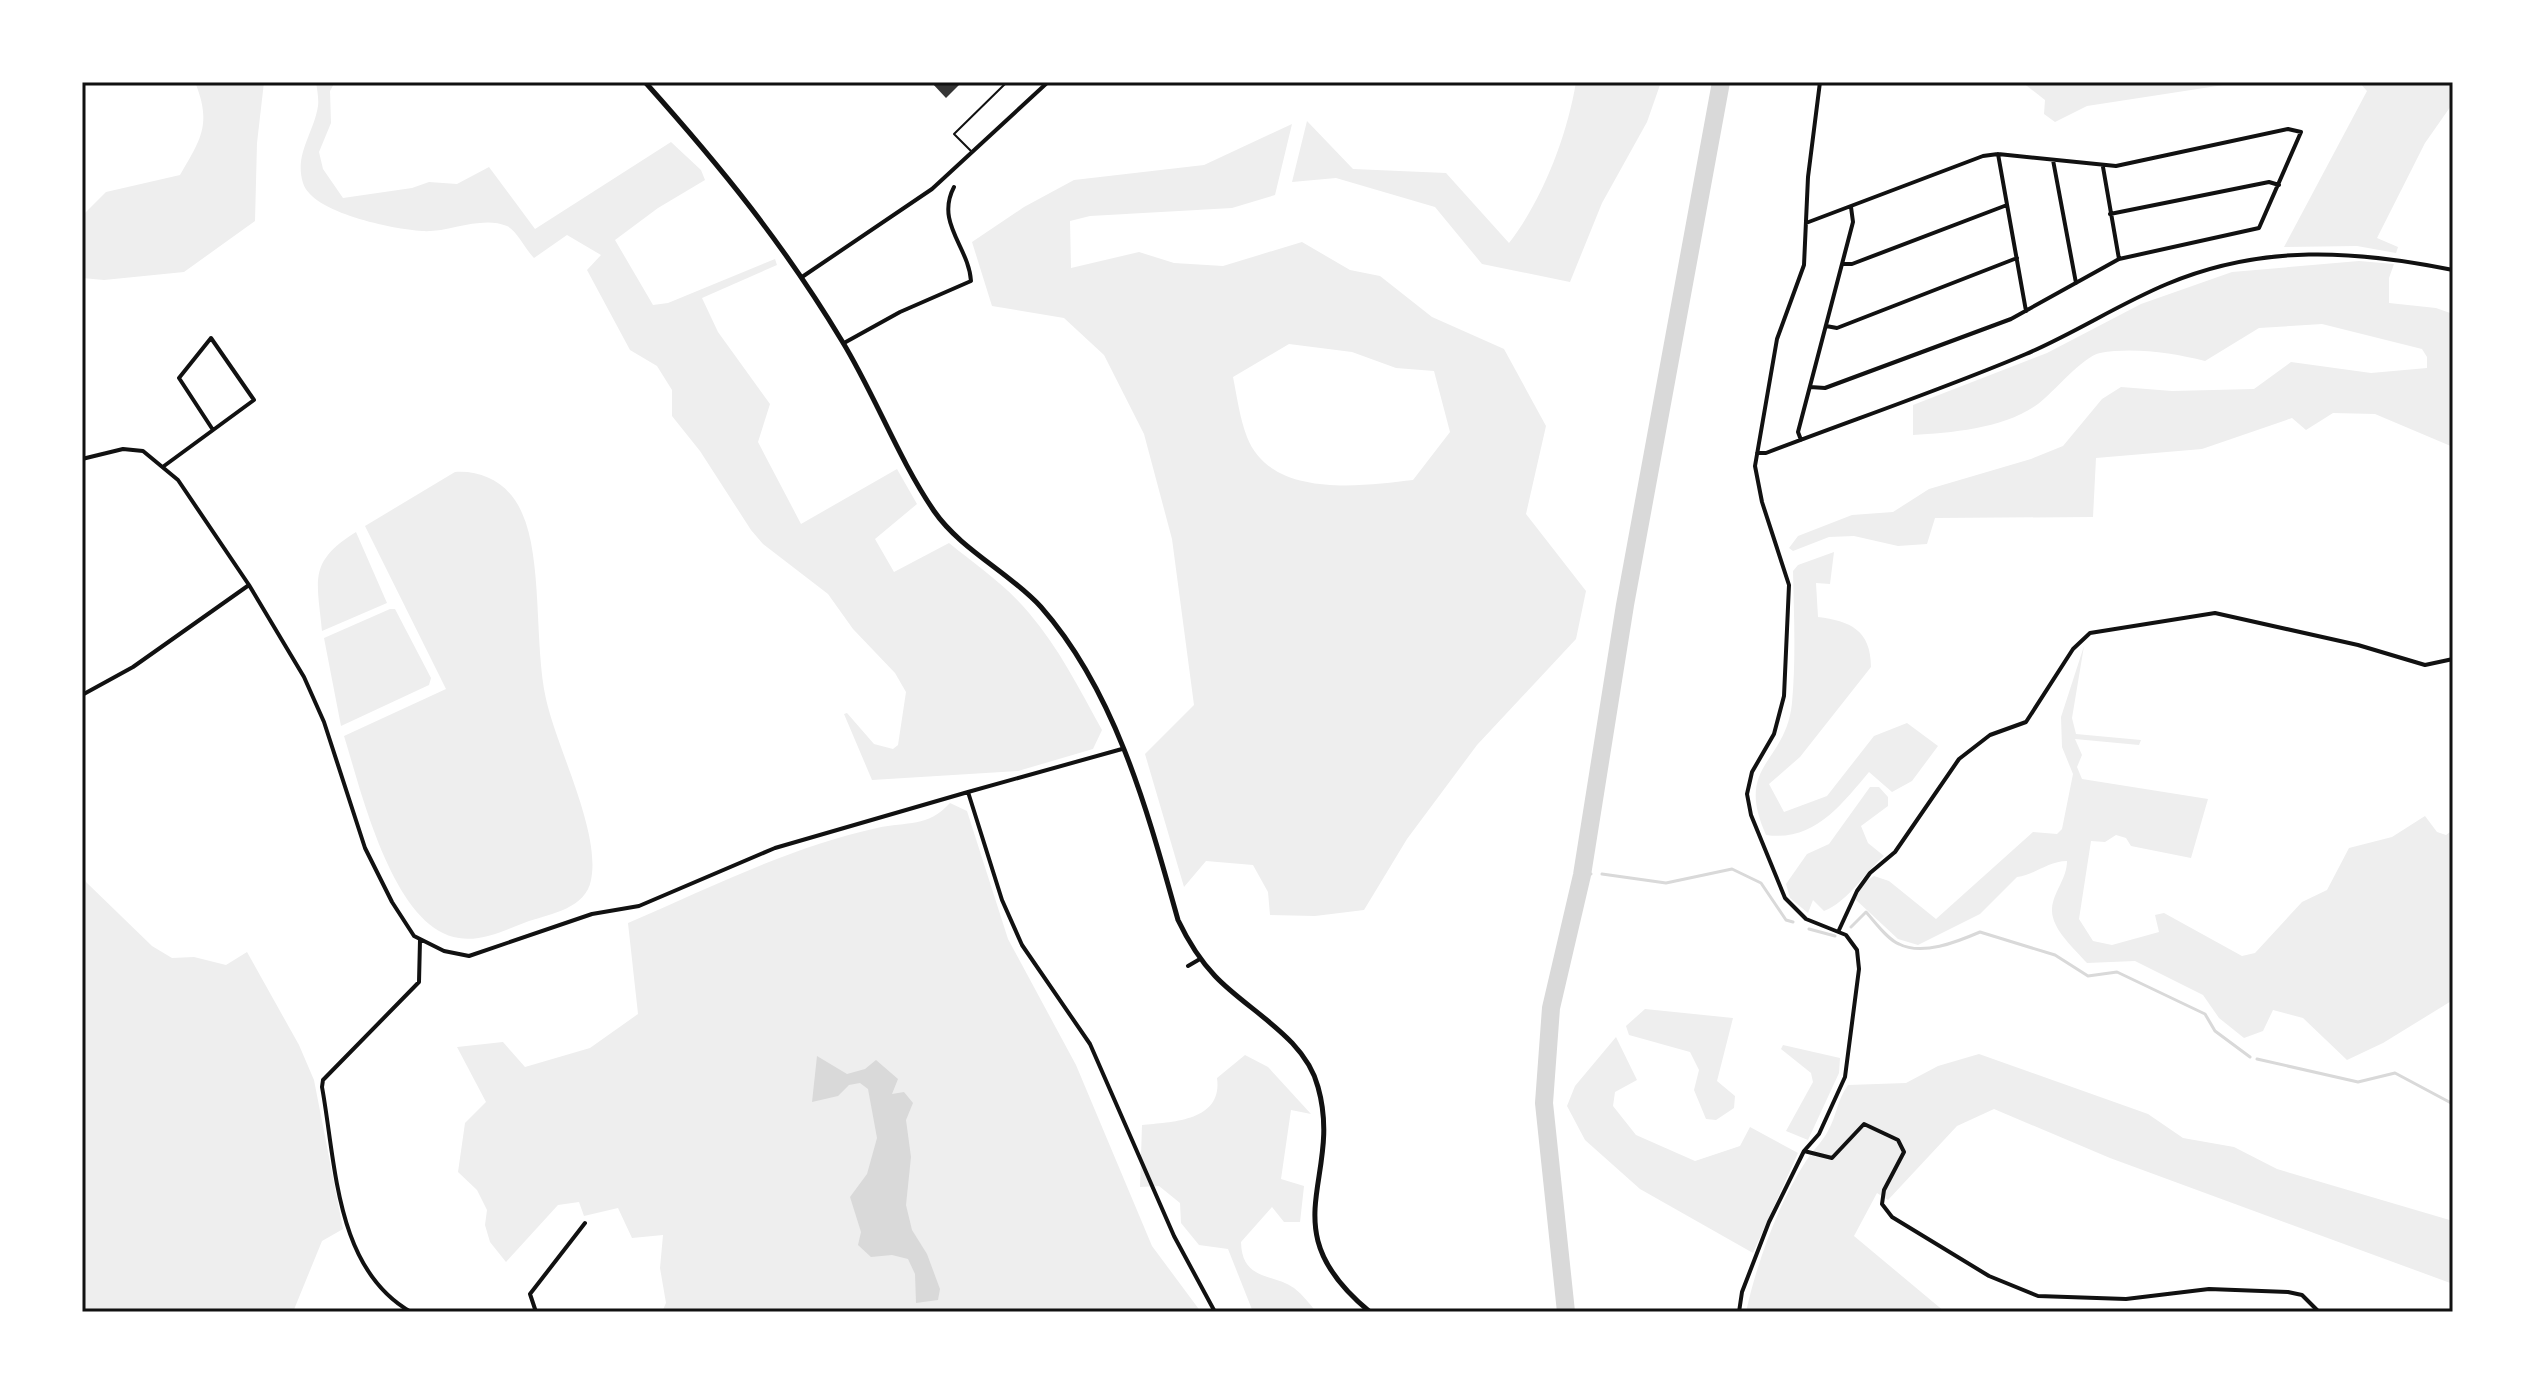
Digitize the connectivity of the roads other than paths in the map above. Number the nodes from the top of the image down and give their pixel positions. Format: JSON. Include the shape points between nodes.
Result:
{"nodes":[{"id":1,"x":645,"y":82,"type":"edge"},
{"id":2,"x":1007,"y":82,"type":"edge"},
{"id":3,"x":1048,"y":82,"type":"edge"},
{"id":4,"x":1820,"y":82,"type":"edge"},
{"id":5,"x":973,"y":153,"type":"junction"},
{"id":6,"x":1998,"y":154,"type":"junction"},
{"id":7,"x":2053,"y":160,"type":"junction"},
{"id":8,"x":2103,"y":167,"type":"junction"},
{"id":9,"x":2279,"y":185,"type":"junction"},
{"id":10,"x":954,"y":187,"type":"dead end"},
{"id":11,"x":2007,"y":205,"type":"junction"},
{"id":12,"x":1851,"y":207,"type":"junction"},
{"id":13,"x":2110,"y":214,"type":"junction"},
{"id":14,"x":1805,"y":223,"type":"junction"},
{"id":15,"x":2017,"y":258,"type":"junction"},
{"id":16,"x":2119,"y":259,"type":"junction"},
{"id":17,"x":1842,"y":264,"type":"junction"},
{"id":18,"x":2453,"y":270,"type":"edge"},
{"id":19,"x":802,"y":277,"type":"junction"},
{"id":20,"x":2076,"y":283,"type":"junction"},
{"id":21,"x":2026,"y":311,"type":"junction"},
{"id":22,"x":1826,"y":326,"type":"junction"},
{"id":23,"x":844,"y":343,"type":"junction"},
{"id":24,"x":1810,"y":387,"type":"junction"},
{"id":25,"x":213,"y":430,"type":"junction"},
{"id":26,"x":1801,"y":440,"type":"junction"},
{"id":27,"x":1757,"y":453,"type":"junction"},
{"id":28,"x":82,"y":459,"type":"edge"},
{"id":29,"x":164,"y":466,"type":"junction"},
{"id":30,"x":249,"y":585,"type":"junction"},
{"id":31,"x":2453,"y":659,"type":"edge"},
{"id":32,"x":82,"y":695,"type":"edge"},
{"id":33,"x":1122,"y":749,"type":"junction"},
{"id":34,"x":968,"y":792,"type":"junction"},
{"id":35,"x":1839,"y":930,"type":"junction"},
{"id":36,"x":420,"y":940,"type":"junction"},
{"id":37,"x":1200,"y":959,"type":"junction"},
{"id":38,"x":1188,"y":966,"type":"dead end"},
{"id":39,"x":1804,"y":1151,"type":"junction"},
{"id":40,"x":585,"y":1223,"type":"dead end"},
{"id":41,"x":411,"y":1312,"type":"edge"},
{"id":42,"x":536,"y":1312,"type":"edge"},
{"id":43,"x":1215,"y":1312,"type":"edge"},
{"id":44,"x":1370,"y":1312,"type":"edge"},
{"id":45,"x":1739,"y":1312,"type":"edge"},
{"id":46,"x":2319,"y":1312,"type":"edge"}],
"edges":[{"from":1,"to":19,"type":"street","via":[[733,181]]},
{"from":2,"to":5,"type":"lane","via":[[954,134]]},
{"from":3,"to":5,"type":"street"},
{"from":4,"to":14,"type":"street"},
{"from":5,"to":19,"type":"street","via":[[897,215]]},
{"from":6,"to":7,"type":"street"},
{"from":6,"to":11,"type":"street"},
{"from":6,"to":12,"type":"street"},
{"from":7,"to":8,"type":"street"},
{"from":7,"to":20,"type":"street"},
{"from":8,"to":9,"type":"street","via":[[2299,129]]},
{"from":8,"to":13,"type":"street"},
{"from":9,"to":13,"type":"street","via":[[2269,182]]},
{"from":9,"to":16,"type":"street","via":[[2263,223],[2250,232]]},
{"from":10,"to":23,"type":"street","via":[[949,223],[971,281]]},
{"from":11,"to":15,"type":"street"},
{"from":11,"to":17,"type":"street"},
{"from":12,"to":14,"type":"street"},
{"from":12,"to":17,"type":"street","via":[[1853,222]]},
{"from":13,"to":16,"type":"street"},
{"from":14,"to":27,"type":"street","via":[[1802,277],[1777,339]]},
{"from":15,"to":21,"type":"street"},
{"from":15,"to":22,"type":"street","via":[[1837,328]]},
{"from":16,"to":20,"type":"street"},
{"from":17,"to":22,"type":"street"},
{"from":18,"to":26,"type":"street","via":[[2363,254],[2230,263],[2167,284],[2027,353]]},
{"from":19,"to":23,"type":"street"},
{"from":20,"to":21,"type":"street"},
{"from":21,"to":24,"type":"street","via":[[1825,388]]},
{"from":22,"to":24,"type":"street"},
{"from":23,"to":33,"type":"street","via":[[933,509],[1052,620],[1090,677]]},
{"from":24,"to":26,"type":"street","via":[[1798,432]]},
{"from":25,"to":25,"type":"street","via":[[254,400],[211,338],[179,378]]},
{"from":25,"to":29,"type":"street"},
{"from":26,"to":27,"type":"street"},
{"from":27,"to":35,"type":"street","via":[[1758,486],[1787,573],[1790,600],[1782,712],[1752,772],[1748,803],[1785,898],[1806,919]]},
{"from":28,"to":29,"type":"street","via":[[134,449]]},
{"from":29,"to":30,"type":"street"},
{"from":30,"to":32,"type":"street","via":[[133,667]]},
{"from":30,"to":36,"type":"street","via":[[314,698],[378,875]]},
{"from":31,"to":35,"type":"street","via":[[2425,665],[2215,613],[2090,633],[2073,649],[2026,722],[1981,741],[1959,759],[1895,852],[1857,891]]},
{"from":33,"to":34,"type":"street"},
{"from":33,"to":37,"type":"street","via":[[1178,920]]},
{"from":34,"to":36,"type":"street","via":[[775,848],[665,898],[592,914],[479,954],[453,955]]},
{"from":34,"to":43,"type":"street","via":[[1022,945],[1090,1044],[1174,1236]]},
{"from":35,"to":39,"type":"street","via":[[1859,957],[1845,1077],[1819,1134]]},
{"from":36,"to":41,"type":"street","via":[[419,982],[323,1080],[322,1087],[347,1229],[379,1287]]},
{"from":37,"to":38,"type":"street"},
{"from":37,"to":44,"type":"street","via":[[1293,1046],[1314,1075],[1324,1121],[1315,1230],[1335,1275]]},
{"from":39,"to":45,"type":"street","via":[[1769,1222]]},
{"from":39,"to":46,"type":"street","via":[[1832,1158],[1864,1124],[1898,1140],[1904,1152],[1882,1204],[1892,1217],[2010,1287],[2046,1297],[2126,1299],[2209,1289],[2288,1292],[2302,1295]]},
{"from":40,"to":42,"type":"street","via":[[530,1294]]}]}
